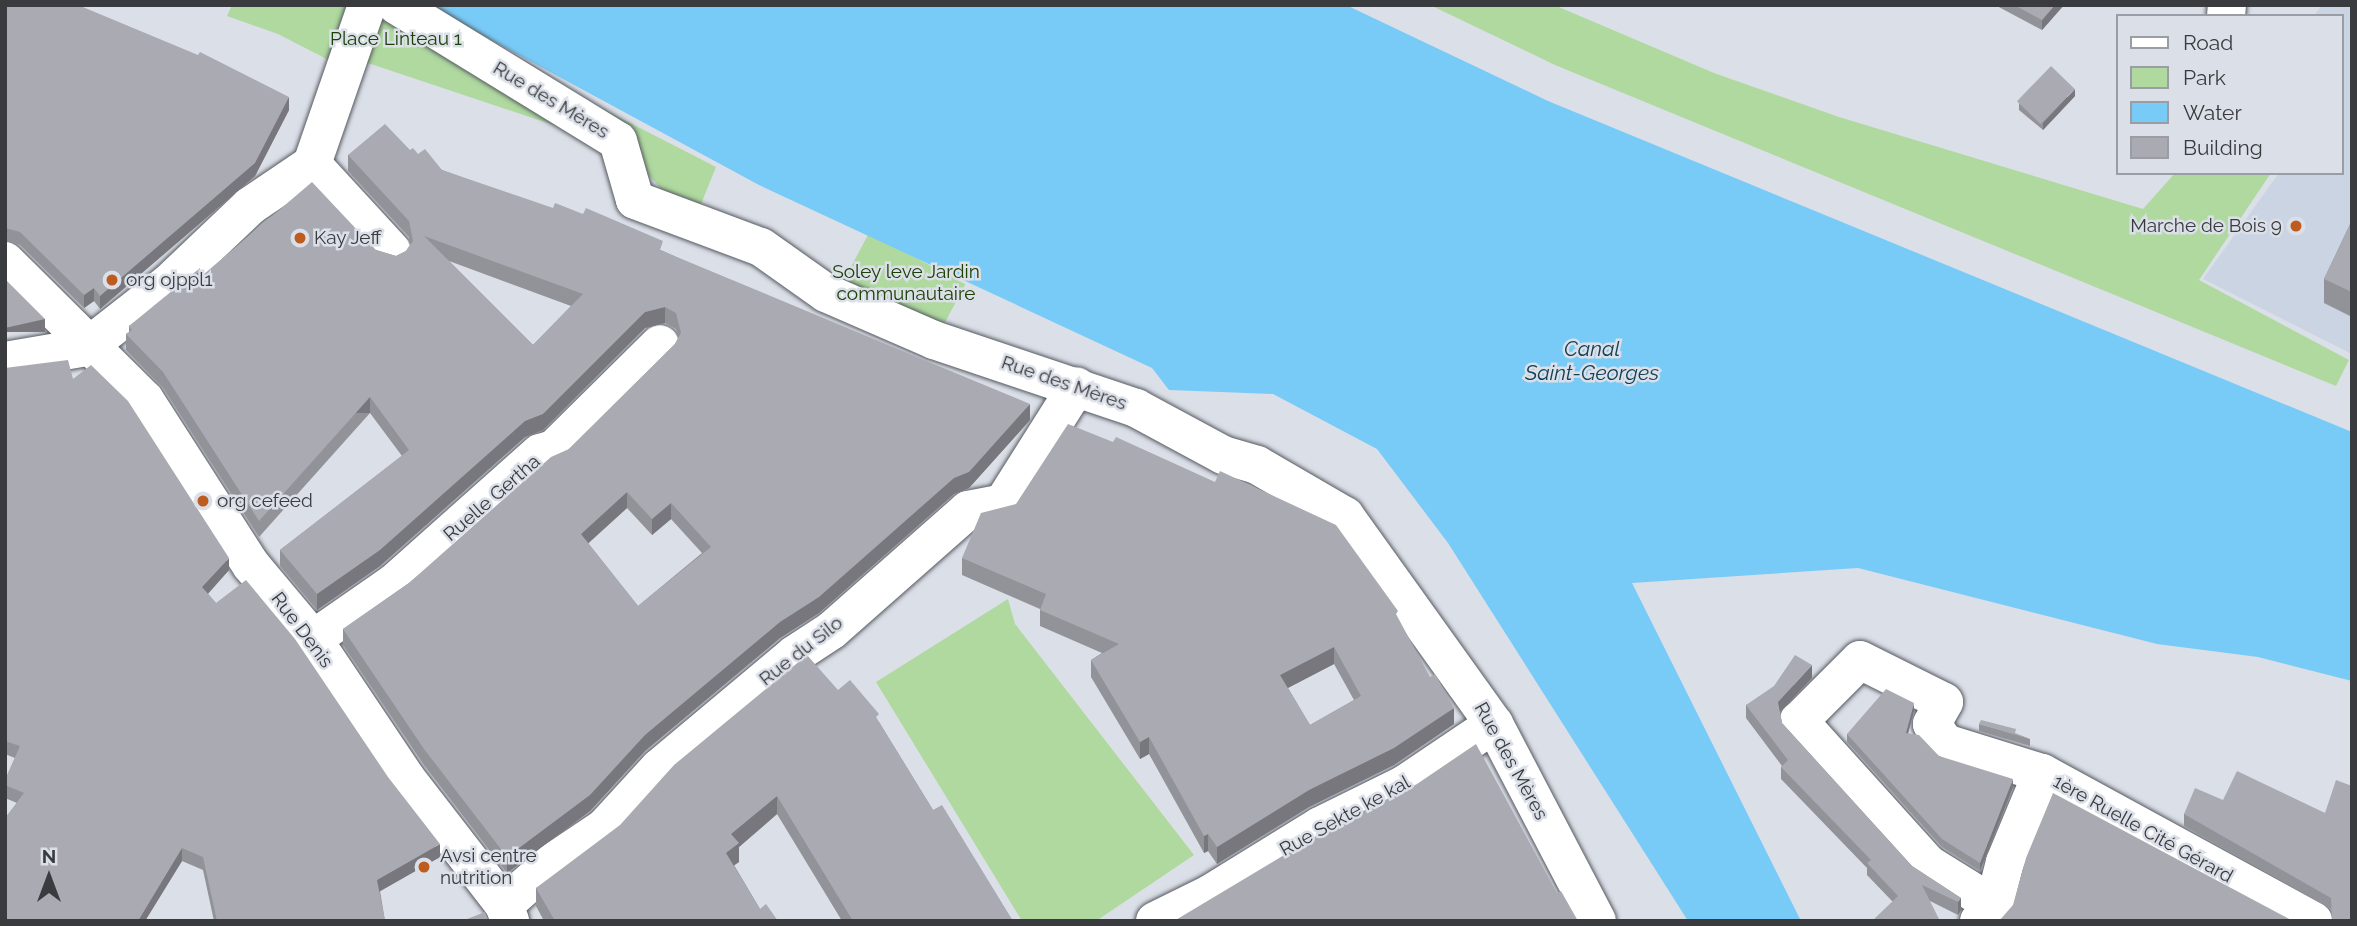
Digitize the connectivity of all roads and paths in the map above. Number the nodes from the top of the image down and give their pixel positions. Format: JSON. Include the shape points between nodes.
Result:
{"nodes":[{"id":1,"x":367,"y":5,"type":"edge"},
{"id":2,"x":396,"y":5,"type":"edge"},
{"id":3,"x":312,"y":164,"type":"junction"},
{"id":4,"x":392,"y":251,"type":"dead end"},
{"id":5,"x":5,"y":261,"type":"edge"},
{"id":6,"x":660,"y":344,"type":"dead end"},
{"id":7,"x":87,"y":346,"type":"junction"},
{"id":8,"x":5,"y":361,"type":"edge"},
{"id":9,"x":1077,"y":386,"type":"junction"},
{"id":10,"x":313,"y":639,"type":"junction"},
{"id":11,"x":1494,"y":724,"type":"junction"},
{"id":12,"x":2042,"y":773,"type":"junction"},
{"id":13,"x":507,"y":913,"type":"edge"},
{"id":14,"x":1987,"y":913,"type":"edge"},
{"id":15,"x":1155,"y":921,"type":"edge"},
{"id":16,"x":1597,"y":921,"type":"edge"},
{"id":17,"x":2313,"y":921,"type":"edge"}],
"edges":[{"from":1,"to":3,"type":"street"},
{"from":2,"to":9,"type":"street","name":"Rue des Mères","via":[[618,141],[635,200],[761,247],[826,293],[934,340]]},
{"from":3,"to":4,"type":"street"},
{"from":3,"to":7,"type":"street","via":[[250,206],[233,227],[169,283]]},
{"from":5,"to":7,"type":"street","name":"Rue Denis"},
{"from":6,"to":10,"type":"street","name":"Ruelle Gertha","via":[[554,449],[540,453],[394,583]]},
{"from":7,"to":8,"type":"street"},
{"from":7,"to":10,"type":"street","name":"Rue Denis","via":[[145,400],[251,565]]},
{"from":9,"to":11,"type":"street","name":"Rue des Mères","via":[[1136,408],[1223,455],[1257,465],[1345,516]]},
{"from":9,"to":13,"type":"street","name":"Rue du Silo","via":[[1003,503],[968,510],[832,630],[794,655],[659,768],[604,828],[552,862]]},
{"from":10,"to":13,"type":"street","name":"Rue Denis","via":[[406,778]]},
{"from":11,"to":15,"type":"street","name":"Rue Sekte ke kal","via":[[1405,784],[1320,826],[1210,894]]},
{"from":11,"to":16,"type":"street","name":"Rue des Mères"},
{"from":12,"to":14,"type":"street","name":"1ère Ruelle Cité Gérard"},
{"from":12,"to":14,"type":"street","via":[[1945,743],[1933,724],[1944,702],[1860,660],[1799,721],[1928,864]]},
{"from":12,"to":17,"type":"street","name":"1ère Ruelle Cité Gérard"}]}
